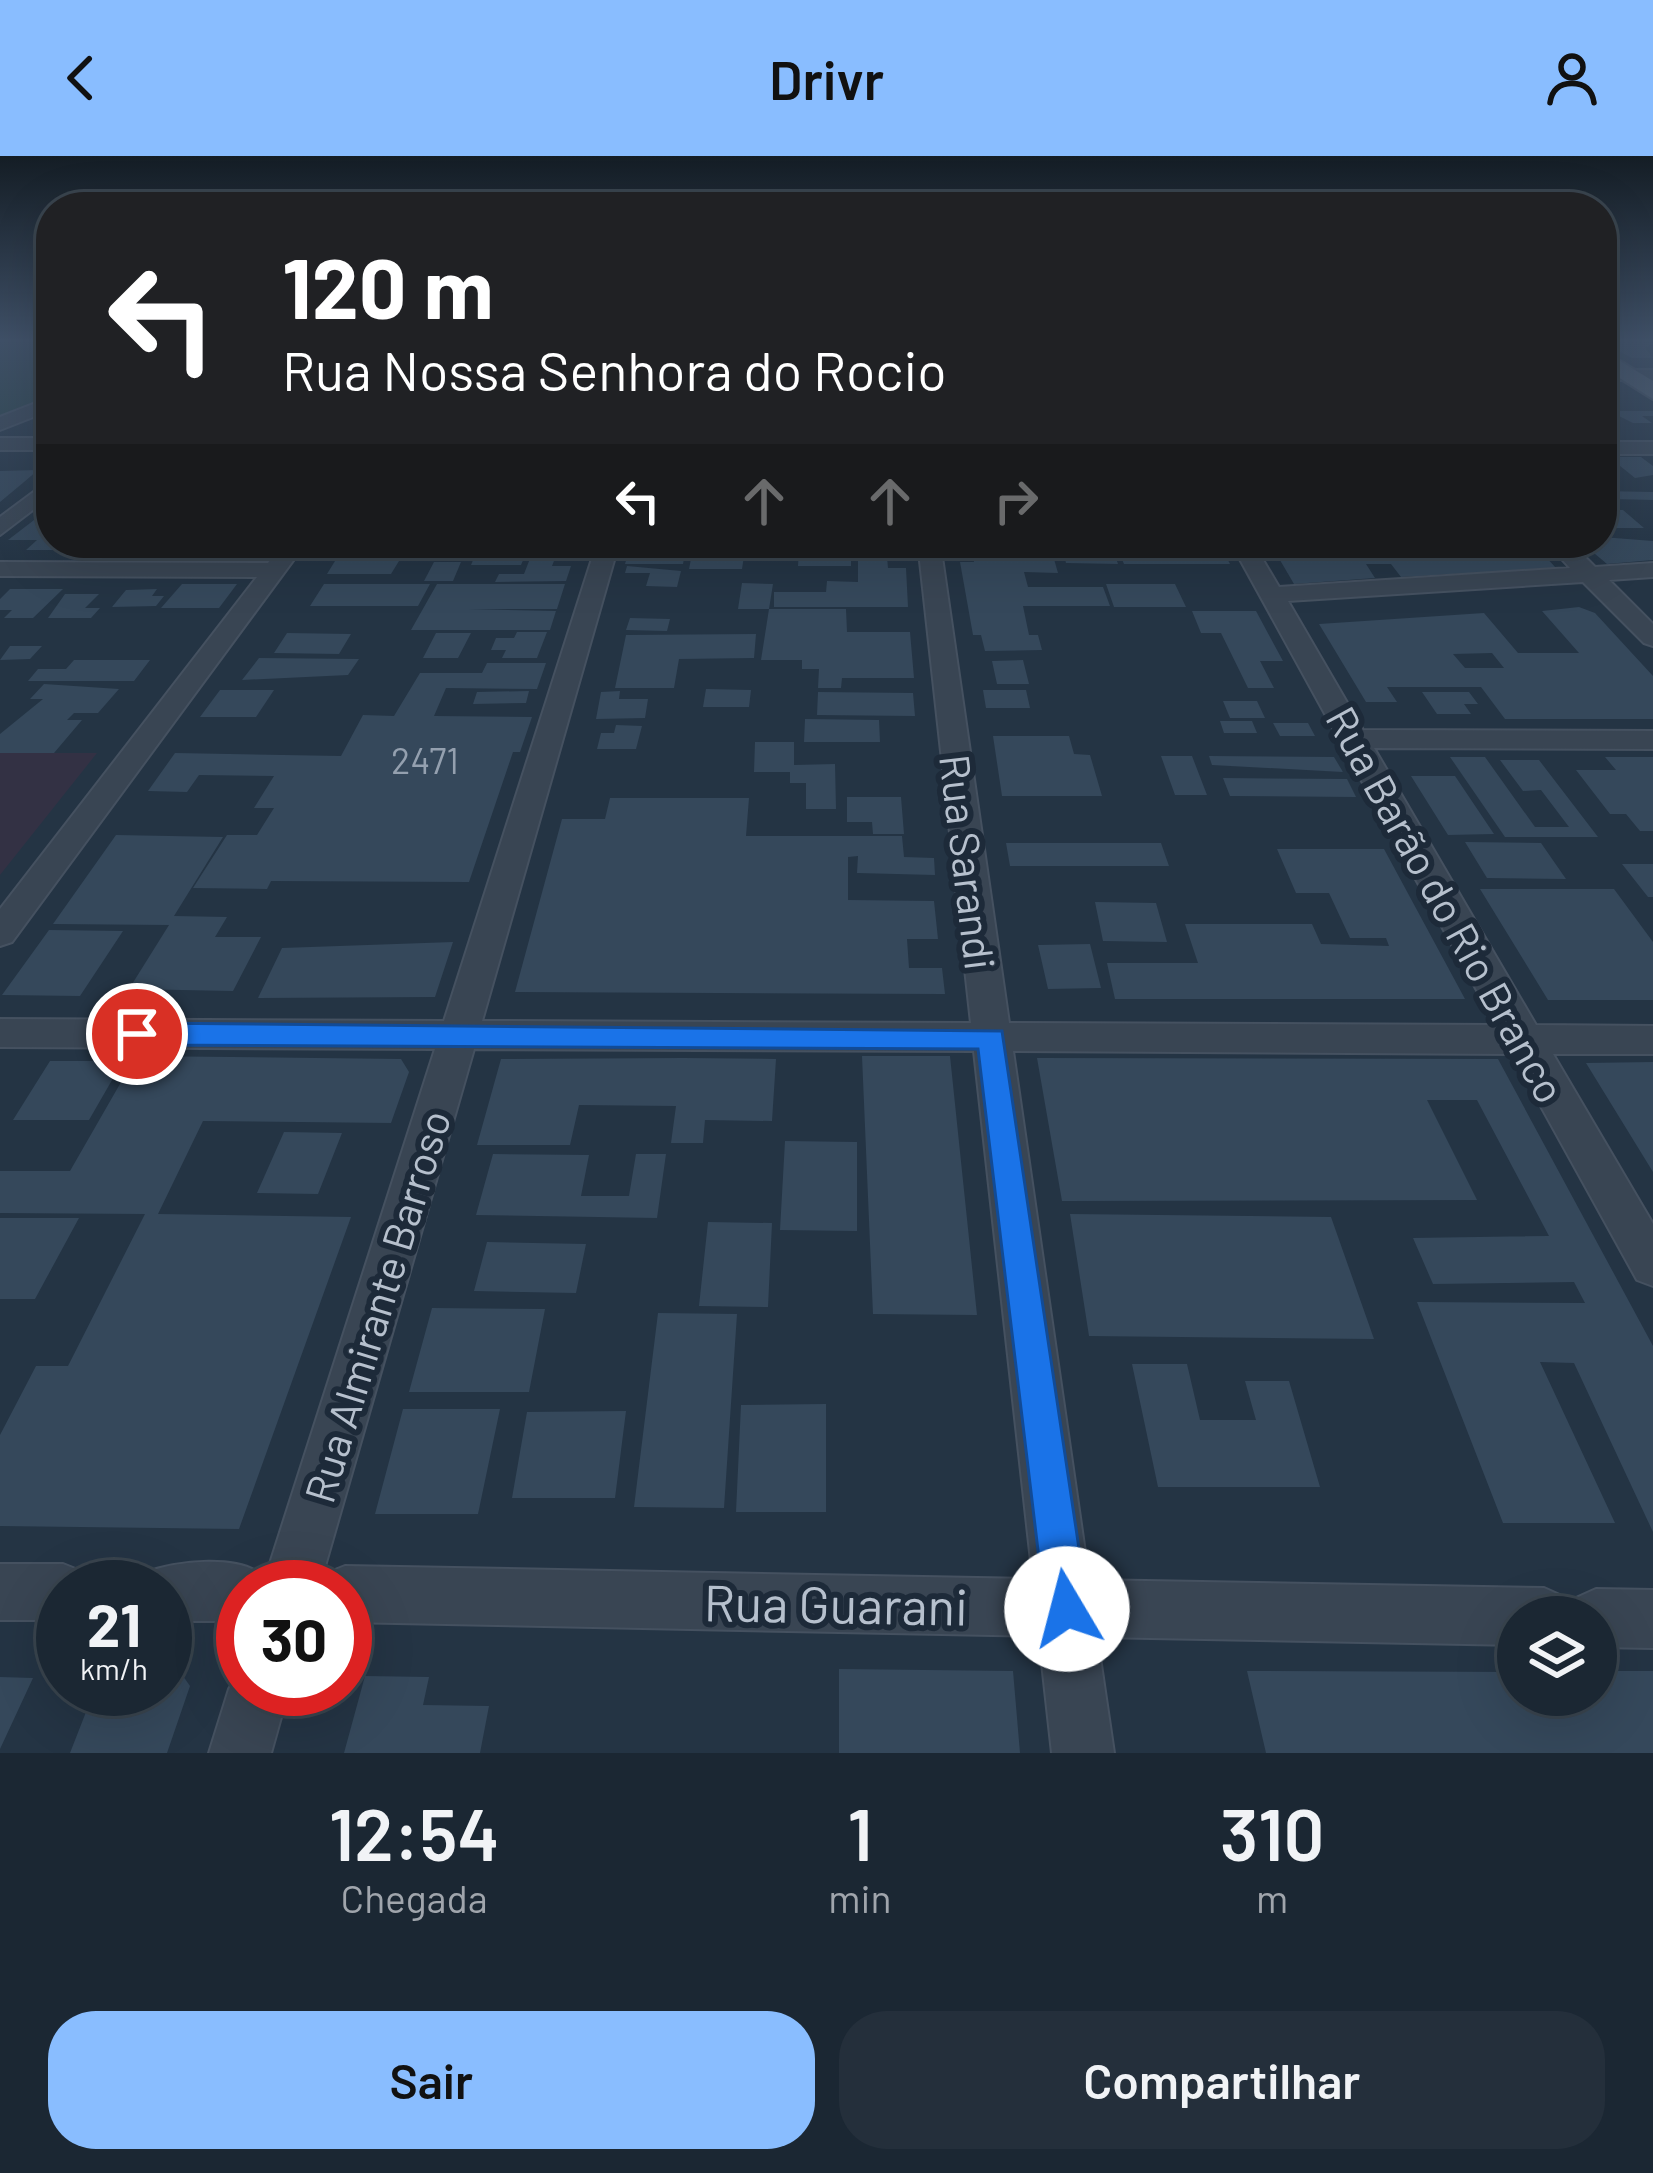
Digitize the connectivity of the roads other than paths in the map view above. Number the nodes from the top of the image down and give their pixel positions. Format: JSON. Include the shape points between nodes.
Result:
{"nodes":[{"id":1,"x":0,"y":444,"type":"edge"},
{"id":2,"x":36,"y":444,"type":"edge"},
{"id":3,"x":1617,"y":448,"type":"edge"},
{"id":4,"x":1653,"y":448,"type":"edge"},
{"id":5,"x":36,"y":498,"type":"edge"},
{"id":6,"x":0,"y":528,"type":"edge"},
{"id":7,"x":283,"y":558,"type":"edge"},
{"id":8,"x":603,"y":558,"type":"edge"},
{"id":9,"x":931,"y":558,"type":"edge"},
{"id":10,"x":1250,"y":558,"type":"edge"},
{"id":11,"x":1573,"y":558,"type":"edge"},
{"id":12,"x":0,"y":569,"type":"edge"},
{"id":13,"x":274,"y":570,"type":"junction"},
{"id":14,"x":1653,"y":570,"type":"edge"},
{"id":15,"x":1599,"y":584,"type":"junction"},
{"id":16,"x":1412,"y":586,"type":"junction"},
{"id":17,"x":1653,"y":590,"type":"edge"},
{"id":18,"x":1276,"y":604,"type":"junction"},
{"id":19,"x":1331,"y":610,"type":"junction"},
{"id":20,"x":1653,"y":638,"type":"edge"},
{"id":21,"x":1355,"y":739,"type":"junction"},
{"id":22,"x":1653,"y":740,"type":"edge"},
{"id":23,"x":0,"y":934,"type":"edge"},
{"id":24,"x":0,"y":1033,"type":"edge"},
{"id":25,"x":457,"y":1036,"type":"junction"},
{"id":26,"x":992,"y":1038,"type":"junction"},
{"id":27,"x":1522,"y":1039,"type":"junction"},
{"id":28,"x":1653,"y":1040,"type":"edge"},
{"id":29,"x":1653,"y":1266,"type":"edge"},
{"id":30,"x":299,"y":1560,"type":"edge"},
{"id":31,"x":0,"y":1592,"type":"edge"},
{"id":32,"x":36,"y":1592,"type":"edge"},
{"id":33,"x":372,"y":1595,"type":"edge"},
{"id":34,"x":1067,"y":1609,"type":"junction"},
{"id":35,"x":1497,"y":1616,"type":"edge"},
{"id":36,"x":1617,"y":1618,"type":"edge"},
{"id":37,"x":1653,"y":1619,"type":"edge"},
{"id":38,"x":252,"y":1716,"type":"edge"},
{"id":39,"x":240,"y":1753,"type":"edge"},
{"id":40,"x":1083,"y":1753,"type":"edge"}],
"edges":[{"from":1,"to":2,"type":"street"},
{"from":3,"to":4,"type":"street"},
{"from":5,"to":6,"type":"street"},
{"from":7,"to":13,"type":"street"},
{"from":8,"to":25,"type":"street","name":"Rua Almirante Barroso"},
{"from":9,"to":26,"type":"street","name":"Rua Sarandi"},
{"from":10,"to":18,"type":"street","name":"Rua Barão do Rio Branco"},
{"from":11,"to":15,"type":"street"},
{"from":12,"to":13,"type":"street"},
{"from":13,"to":23,"type":"street"},
{"from":14,"to":15,"type":"street"},
{"from":15,"to":16,"type":"street"},
{"from":15,"to":17,"type":"street"},
{"from":15,"to":19,"type":"street"},
{"from":15,"to":20,"type":"street"},
{"from":16,"to":18,"type":"street"},
{"from":16,"to":19,"type":"street","via":[[1318,599]]},
{"from":18,"to":19,"type":"street"},
{"from":18,"to":21,"type":"street","name":"Rua Barão do Rio Branco"},
{"from":21,"to":22,"type":"street"},
{"from":21,"to":27,"type":"street","name":"Rua Barão do Rio Branco"},
{"from":24,"to":25,"type":"street"},
{"from":25,"to":26,"type":"street"},
{"from":25,"to":30,"type":"street","name":"Rua Almirante Barroso"},
{"from":26,"to":27,"type":"street"},
{"from":26,"to":34,"type":"street","name":"Rua Sarandi"},
{"from":27,"to":28,"type":"street"},
{"from":27,"to":29,"type":"street","name":"Rua Barão do Rio Branco"},
{"from":31,"to":32,"type":"street"},
{"from":33,"to":34,"type":"street","name":"Rua Guarani"},
{"from":34,"to":35,"type":"street","name":"Rua Guarani"},
{"from":34,"to":40,"type":"street","name":"Rua Sarandi"},
{"from":36,"to":37,"type":"street"},
{"from":38,"to":39,"type":"street"}]}
